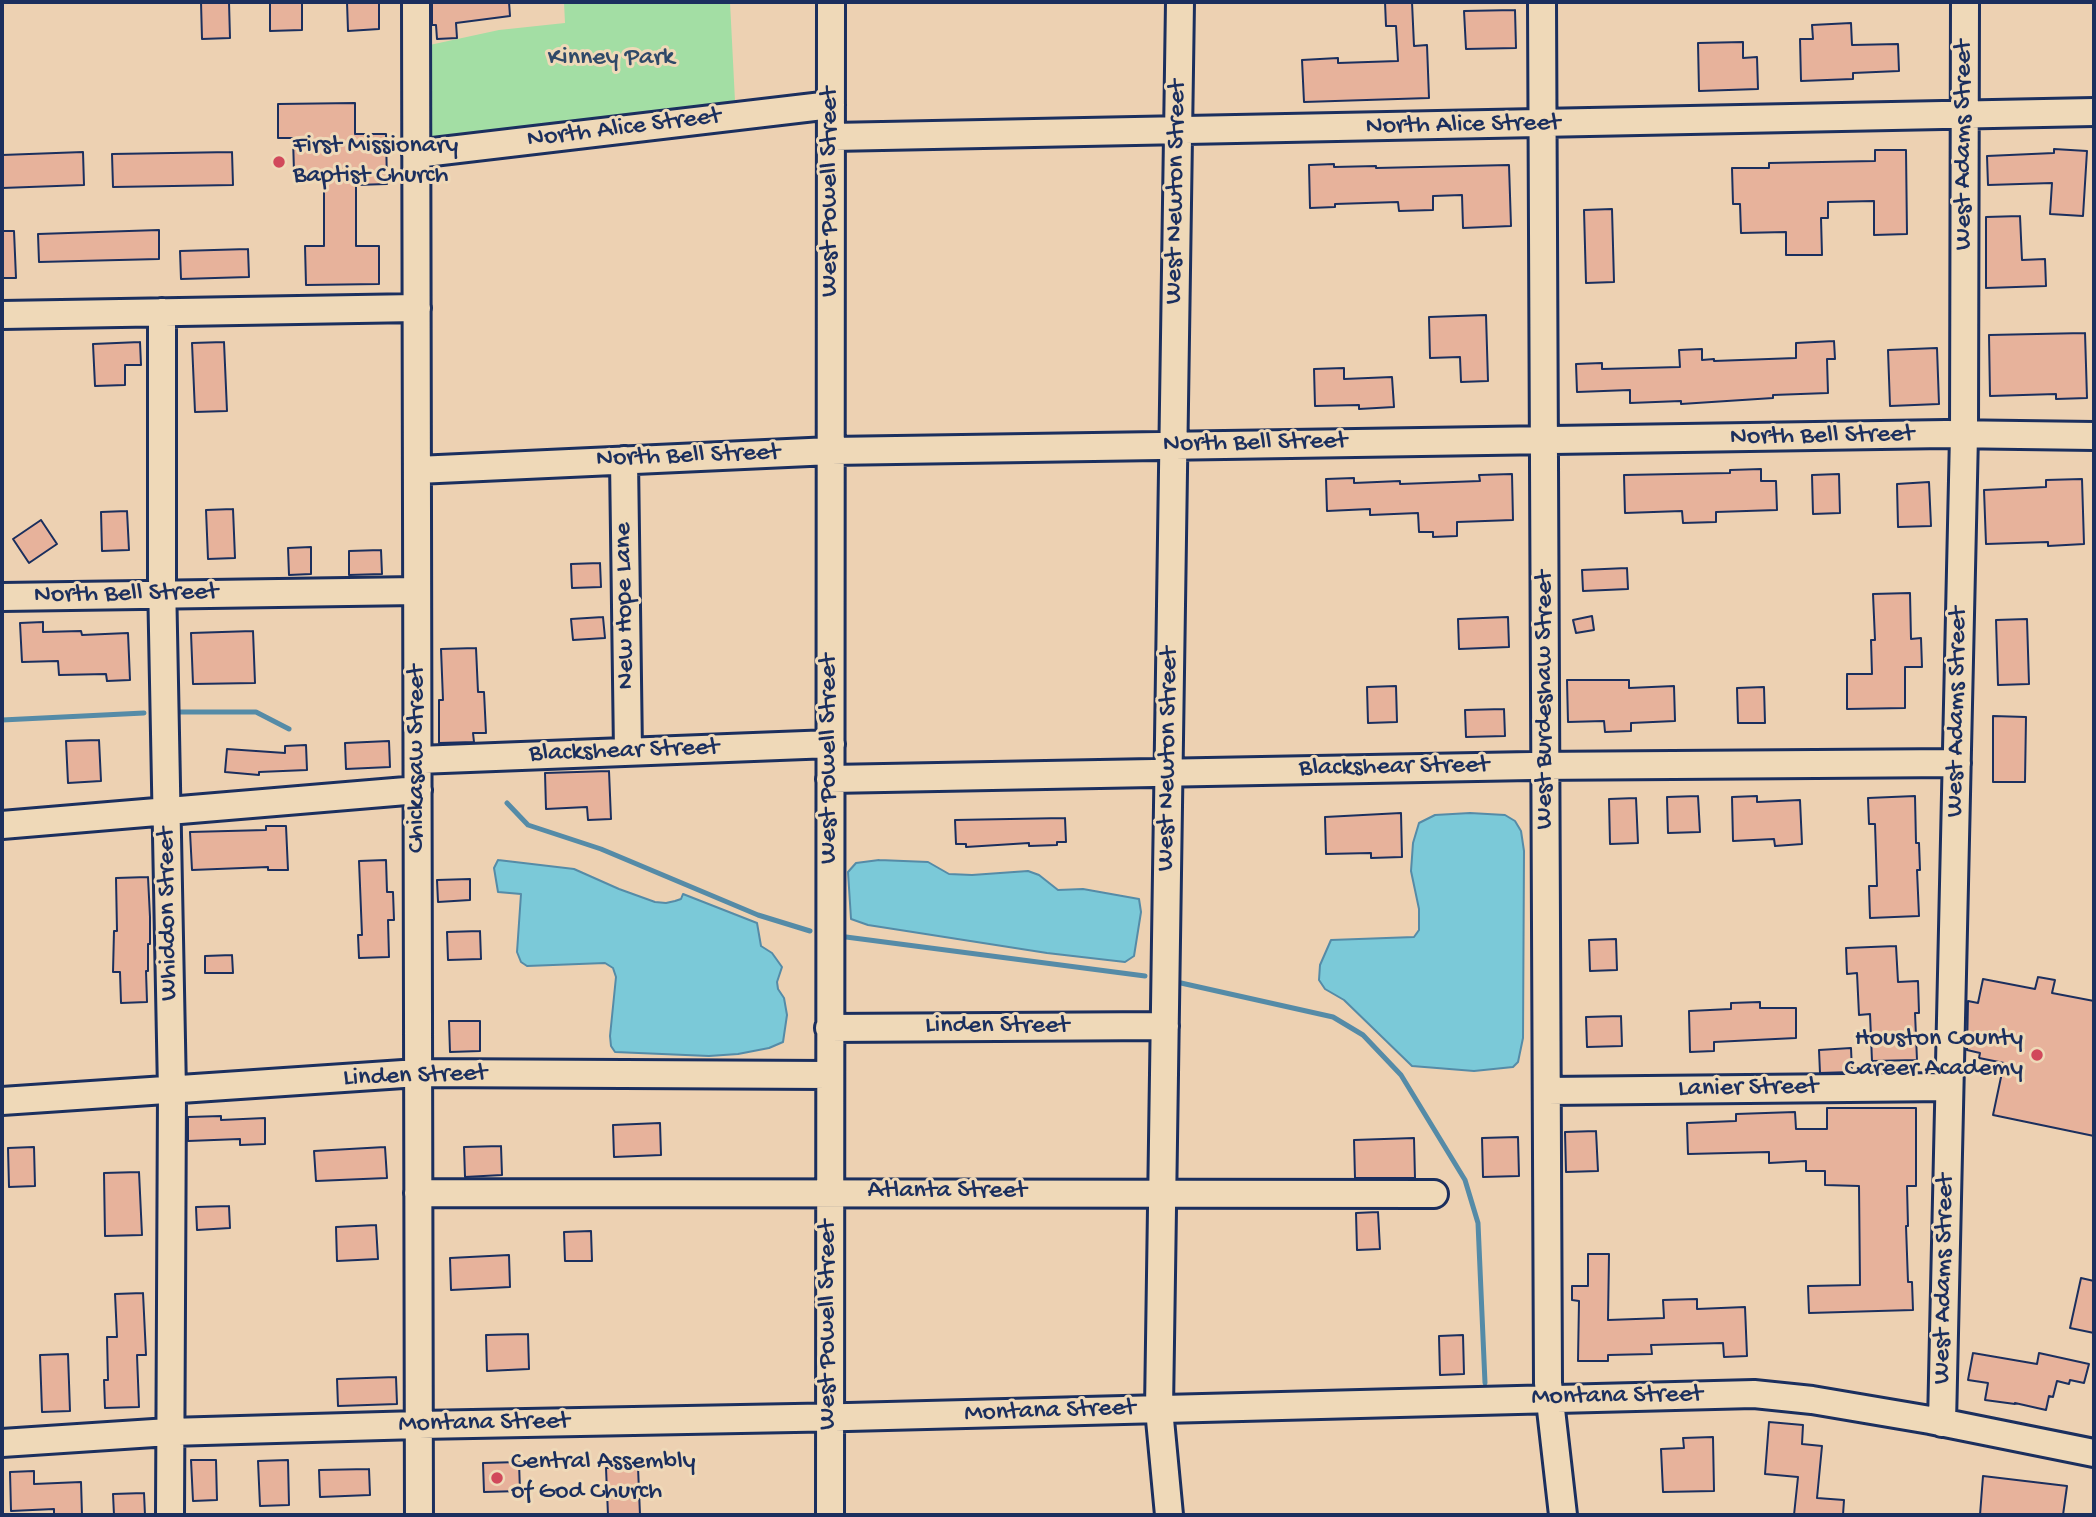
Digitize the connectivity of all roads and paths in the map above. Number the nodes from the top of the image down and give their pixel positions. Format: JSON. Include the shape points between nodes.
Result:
{"nodes":[{"id":1,"x":416,"y":2,"type":"edge"},
{"id":2,"x":831,"y":2,"type":"edge"},
{"id":3,"x":1180,"y":2,"type":"edge"},
{"id":4,"x":1542,"y":2,"type":"edge"},
{"id":5,"x":1965,"y":2,"type":"edge"},
{"id":6,"x":831,"y":105,"type":"junction"},
{"id":7,"x":2094,"y":111,"type":"edge"},
{"id":8,"x":1965,"y":116,"type":"junction"},
{"id":9,"x":1542,"y":124,"type":"junction"},
{"id":10,"x":1178,"y":131,"type":"junction"},
{"id":11,"x":832,"y":137,"type":"junction"},
{"id":12,"x":416,"y":154,"type":"junction"},
{"id":13,"x":416,"y":308,"type":"junction"},
{"id":14,"x":162,"y":312,"type":"junction"},
{"id":15,"x":2,"y":315,"type":"edge"},
{"id":16,"x":1964,"y":435,"type":"junction"},
{"id":17,"x":2094,"y":436,"type":"edge"},
{"id":18,"x":1545,"y":442,"type":"junction"},
{"id":19,"x":1174,"y":445,"type":"junction"},
{"id":20,"x":831,"y":451,"type":"junction"},
{"id":21,"x":624,"y":460,"type":"junction"},
{"id":22,"x":417,"y":470,"type":"junction"},
{"id":23,"x":418,"y":591,"type":"junction"},
{"id":24,"x":162,"y":595,"type":"junction"},
{"id":25,"x":2,"y":597,"type":"edge"},
{"id":26,"x":831,"y":744,"type":"junction"},
{"id":27,"x":628,"y":752,"type":"junction"},
{"id":28,"x":418,"y":760,"type":"junction"},
{"id":29,"x":1957,"y":763,"type":"junction"},
{"id":30,"x":1546,"y":766,"type":"junction"},
{"id":31,"x":1169,"y":772,"type":"junction"},
{"id":32,"x":830,"y":779,"type":"junction"},
{"id":33,"x":418,"y":790,"type":"junction"},
{"id":34,"x":168,"y":810,"type":"junction"},
{"id":35,"x":2,"y":825,"type":"edge"},
{"id":36,"x":1165,"y":1026,"type":"junction"},
{"id":37,"x":829,"y":1028,"type":"junction"},
{"id":38,"x":418,"y":1073,"type":"junction"},
{"id":39,"x":829,"y":1074,"type":"junction"},
{"id":40,"x":1949,"y":1087,"type":"junction"},
{"id":41,"x":172,"y":1091,"type":"junction"},
{"id":42,"x":1547,"y":1091,"type":"junction"},
{"id":43,"x":2,"y":1101,"type":"edge"},
{"id":44,"x":829,"y":1192,"type":"junction"},
{"id":45,"x":1163,"y":1192,"type":"junction"},
{"id":46,"x":418,"y":1193,"type":"junction"},
{"id":47,"x":1434,"y":1194,"type":"dead end"},
{"id":48,"x":1549,"y":1399,"type":"junction"},
{"id":49,"x":1158,"y":1409,"type":"junction"},
{"id":50,"x":829,"y":1418,"type":"junction"},
{"id":51,"x":1942,"y":1423,"type":"junction"},
{"id":52,"x":419,"y":1425,"type":"junction"},
{"id":53,"x":169,"y":1432,"type":"junction"},
{"id":54,"x":2,"y":1443,"type":"edge"},
{"id":55,"x":2094,"y":1453,"type":"edge"},
{"id":56,"x":170,"y":1515,"type":"edge"},
{"id":57,"x":419,"y":1515,"type":"edge"},
{"id":58,"x":830,"y":1515,"type":"edge"},
{"id":59,"x":1169,"y":1515,"type":"edge"},
{"id":60,"x":1563,"y":1515,"type":"edge"}],
"edges":[{"from":1,"to":12,"type":"street","name":"Chickasaw Street"},
{"from":2,"to":6,"type":"street","name":"West Powell Street"},
{"from":3,"to":10,"type":"street","name":"West Newton Street"},
{"from":4,"to":9,"type":"street","name":"West Burdeshaw Street"},
{"from":5,"to":8,"type":"street","name":"West Adams Street"},
{"from":6,"to":11,"type":"street","name":"West Powell Street"},
{"from":6,"to":12,"type":"street","name":"North Alice Street"},
{"from":7,"to":8,"type":"street","name":"North Alice Street"},
{"from":8,"to":9,"type":"street","name":"North Alice Street"},
{"from":8,"to":16,"type":"street","name":"West Adams Street"},
{"from":9,"to":10,"type":"street","name":"North Alice Street"},
{"from":9,"to":18,"type":"street","name":"West Burdeshaw Street"},
{"from":10,"to":11,"type":"street","name":"North Alice Street"},
{"from":10,"to":19,"type":"street","name":"West Newton Street"},
{"from":11,"to":20,"type":"street","name":"West Powell Street"},
{"from":12,"to":13,"type":"street","name":"Chickasaw Street"},
{"from":13,"to":14,"type":"street"},
{"from":13,"to":22,"type":"street","name":"Chickasaw Street"},
{"from":14,"to":15,"type":"street"},
{"from":14,"to":24,"type":"street","name":"Whiddon Street"},
{"from":16,"to":17,"type":"street","name":"North Bell Street"},
{"from":16,"to":18,"type":"street","name":"North Bell Street"},
{"from":16,"to":29,"type":"street","name":"West Adams Street"},
{"from":18,"to":19,"type":"street","name":"North Bell Street"},
{"from":18,"to":30,"type":"street","name":"West Burdeshaw Street"},
{"from":19,"to":20,"type":"street","name":"North Bell Street"},
{"from":19,"to":31,"type":"street","name":"West Newton Street"},
{"from":20,"to":21,"type":"street","name":"North Bell Street"},
{"from":20,"to":26,"type":"street","name":"West Powell Street"},
{"from":21,"to":22,"type":"street","name":"North Bell Street"},
{"from":21,"to":27,"type":"street","name":"New Hope Lane"},
{"from":22,"to":23,"type":"street","name":"Chickasaw Street"},
{"from":23,"to":24,"type":"street","name":"North Bell Street"},
{"from":23,"to":28,"type":"street","name":"Chickasaw Street"},
{"from":24,"to":25,"type":"street","name":"North Bell Street"},
{"from":24,"to":34,"type":"street","name":"Whiddon Street"},
{"from":26,"to":27,"type":"street","name":"Blackshear Street"},
{"from":26,"to":32,"type":"street","name":"West Powell Street"},
{"from":27,"to":28,"type":"street","name":"Blackshear Street"},
{"from":28,"to":33,"type":"street","name":"Chickasaw Street"},
{"from":29,"to":30,"type":"street","name":"Blackshear Street"},
{"from":29,"to":40,"type":"street","name":"West Adams Street"},
{"from":30,"to":31,"type":"street","name":"Blackshear Street"},
{"from":30,"to":42,"type":"street","name":"West Burdeshaw Street"},
{"from":31,"to":32,"type":"street","name":"Blackshear Street"},
{"from":31,"to":36,"type":"street","name":"West Newton Street"},
{"from":32,"to":37,"type":"street","name":"West Powell Street"},
{"from":33,"to":34,"type":"street"},
{"from":33,"to":38,"type":"street","name":"Chickasaw Street"},
{"from":34,"to":35,"type":"street"},
{"from":34,"to":41,"type":"street","name":"Whiddon Street"},
{"from":36,"to":37,"type":"street","name":"Linden Street"},
{"from":36,"to":45,"type":"street","name":"West Newton Street"},
{"from":37,"to":39,"type":"street","name":"West Powell Street"},
{"from":38,"to":39,"type":"street","name":"Linden Street"},
{"from":38,"to":41,"type":"street","name":"Linden Street"},
{"from":38,"to":46,"type":"street","name":"Chickasaw Street"},
{"from":39,"to":44,"type":"street","name":"West Powell Street"},
{"from":40,"to":42,"type":"street","name":"Lanier Street"},
{"from":40,"to":51,"type":"street","name":"West Adams Street"},
{"from":41,"to":43,"type":"street","name":"Linden Street"},
{"from":41,"to":53,"type":"street","name":"Whiddon Street"},
{"from":42,"to":48,"type":"street","name":"West Burdeshaw Street"},
{"from":44,"to":45,"type":"street","name":"Atlanta Street"},
{"from":44,"to":46,"type":"street","name":"Atlanta Street"},
{"from":44,"to":50,"type":"street","name":"West Powell Street"},
{"from":45,"to":47,"type":"street","name":"Atlanta Street"},
{"from":45,"to":49,"type":"street","name":"West Newton Street"},
{"from":46,"to":52,"type":"street","name":"Chickasaw Street"},
{"from":48,"to":49,"type":"street","name":"Montana Street"},
{"from":48,"to":51,"type":"street","name":"Montana Street","via":[[1754,1394]]},
{"from":48,"to":60,"type":"street","name":"West Burdeshaw Street"},
{"from":49,"to":50,"type":"street","name":"Montana Street"},
{"from":49,"to":59,"type":"street","name":"West Newton Street"},
{"from":50,"to":52,"type":"street","name":"Montana Street"},
{"from":50,"to":58,"type":"street","name":"West Powell Street"},
{"from":51,"to":55,"type":"street","name":"Montana Street"},
{"from":52,"to":53,"type":"street","name":"Montana Street"},
{"from":52,"to":57,"type":"street","name":"Chickasaw Street"},
{"from":53,"to":54,"type":"street","name":"Montana Street"},
{"from":53,"to":56,"type":"street","name":"Whiddon Street"}]}
